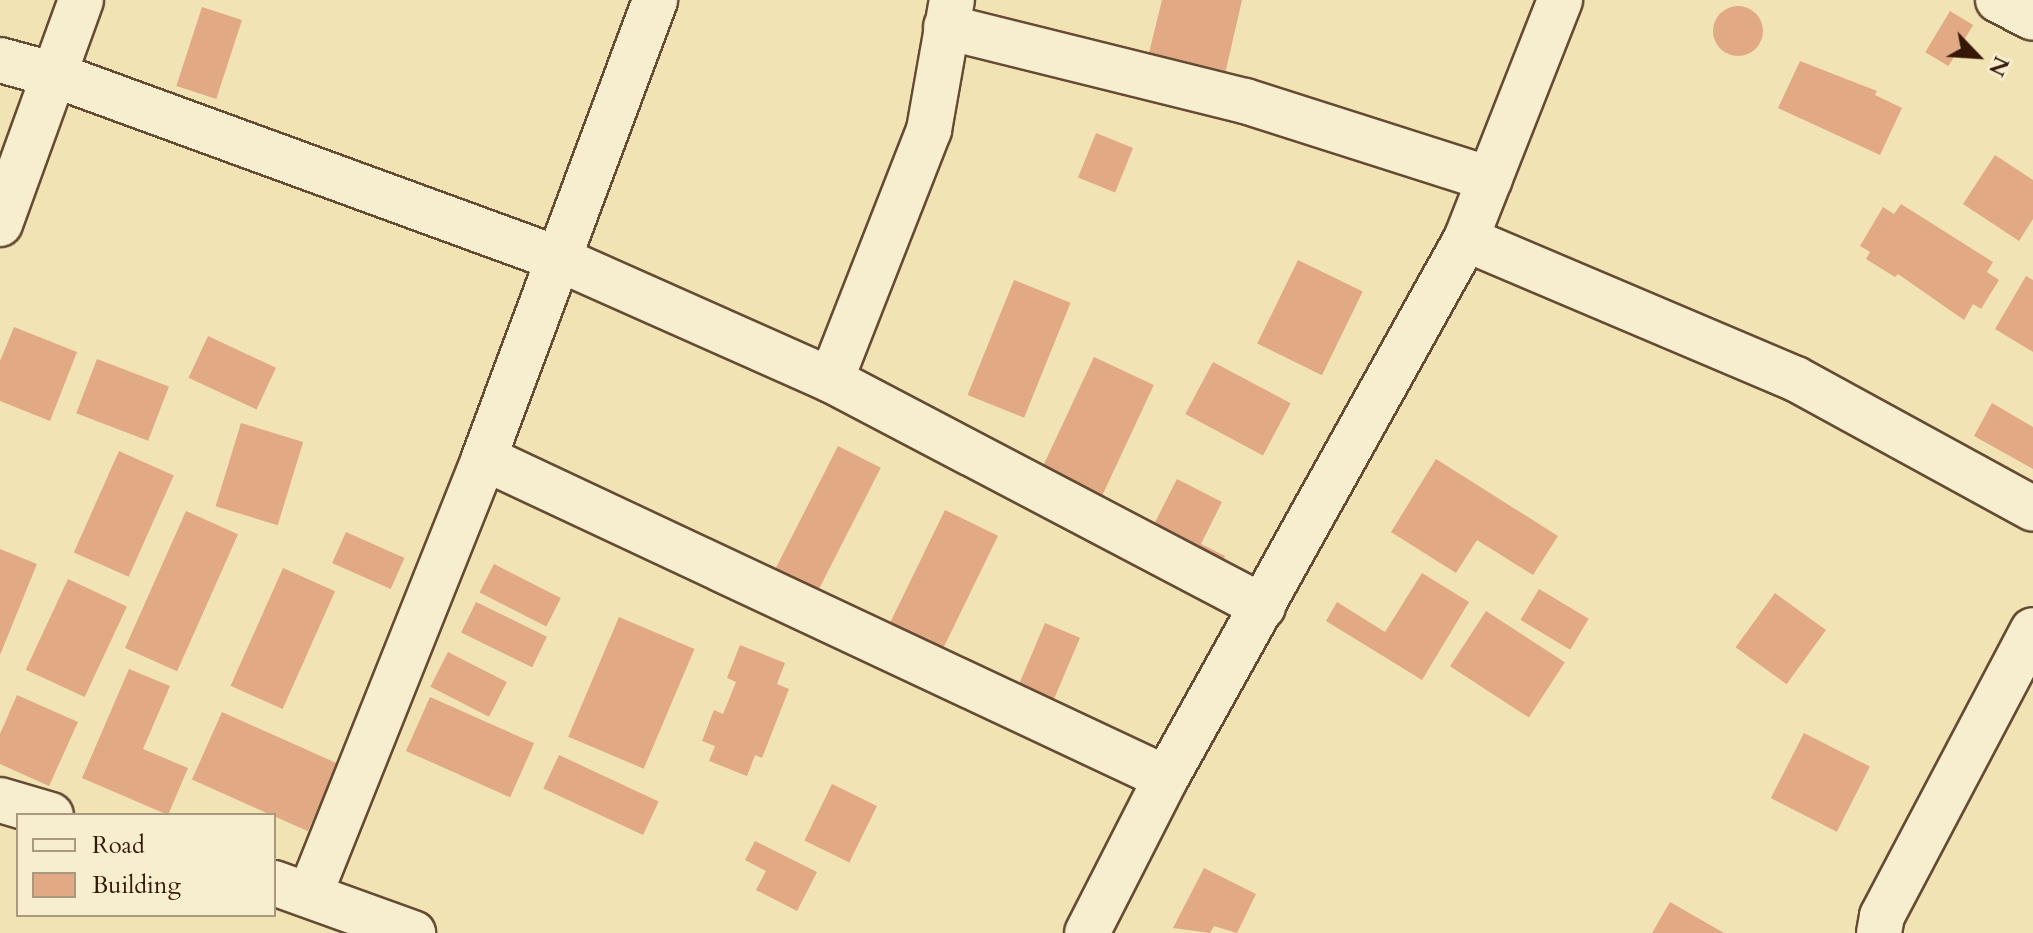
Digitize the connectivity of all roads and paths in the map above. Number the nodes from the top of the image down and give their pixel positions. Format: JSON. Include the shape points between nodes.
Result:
{"nodes":[{"id":1,"x":81,"y":0,"type":"edge"},
{"id":2,"x":655,"y":0,"type":"edge"},
{"id":3,"x":1560,"y":0,"type":"edge"},
{"id":4,"x":1998,"y":0,"type":"edge"},
{"id":5,"x":949,"y":13,"type":"edge"},
{"id":6,"x":2033,"y":18,"type":"edge"},
{"id":7,"x":0,"y":60,"type":"edge"},
{"id":8,"x":55,"y":75,"type":"junction"},
{"id":9,"x":1490,"y":179,"type":"junction"},
{"id":10,"x":0,"y":224,"type":"edge"},
{"id":11,"x":1466,"y":239,"type":"junction"},
{"id":12,"x":559,"y":259,"type":"junction"},
{"id":13,"x":831,"y":380,"type":"junction"},
{"id":14,"x":484,"y":458,"type":"junction"},
{"id":15,"x":2033,"y":509,"type":"edge"},
{"id":16,"x":1263,"y":607,"type":"junction"},
{"id":17,"x":2033,"y":630,"type":"edge"},
{"id":18,"x":1166,"y":778,"type":"junction"},
{"id":19,"x":0,"y":800,"type":"edge"},
{"id":20,"x":44,"y":813,"type":"edge"},
{"id":21,"x":292,"y":888,"type":"edge"},
{"id":22,"x":413,"y":933,"type":"edge"},
{"id":23,"x":1087,"y":933,"type":"edge"},
{"id":24,"x":1879,"y":933,"type":"edge"}],
"edges":[{"from":1,"to":8,"type":"street"},
{"from":2,"to":12,"type":"street"},
{"from":3,"to":9,"type":"street"},
{"from":4,"to":6,"type":"street"},
{"from":5,"to":9,"type":"street"},
{"from":5,"to":13,"type":"street","via":[[929,130]]},
{"from":7,"to":8,"type":"street"},
{"from":8,"to":10,"type":"street"},
{"from":8,"to":12,"type":"street"},
{"from":9,"to":11,"type":"street"},
{"from":11,"to":15,"type":"street","via":[[1796,379]]},
{"from":11,"to":16,"type":"street"},
{"from":12,"to":13,"type":"street"},
{"from":12,"to":14,"type":"street"},
{"from":13,"to":16,"type":"street"},
{"from":14,"to":18,"type":"street"},
{"from":14,"to":21,"type":"street"},
{"from":16,"to":18,"type":"street"},
{"from":17,"to":24,"type":"street","via":[[1882,916]]},
{"from":18,"to":23,"type":"street"},
{"from":19,"to":20,"type":"street"},
{"from":21,"to":22,"type":"street"}]}
